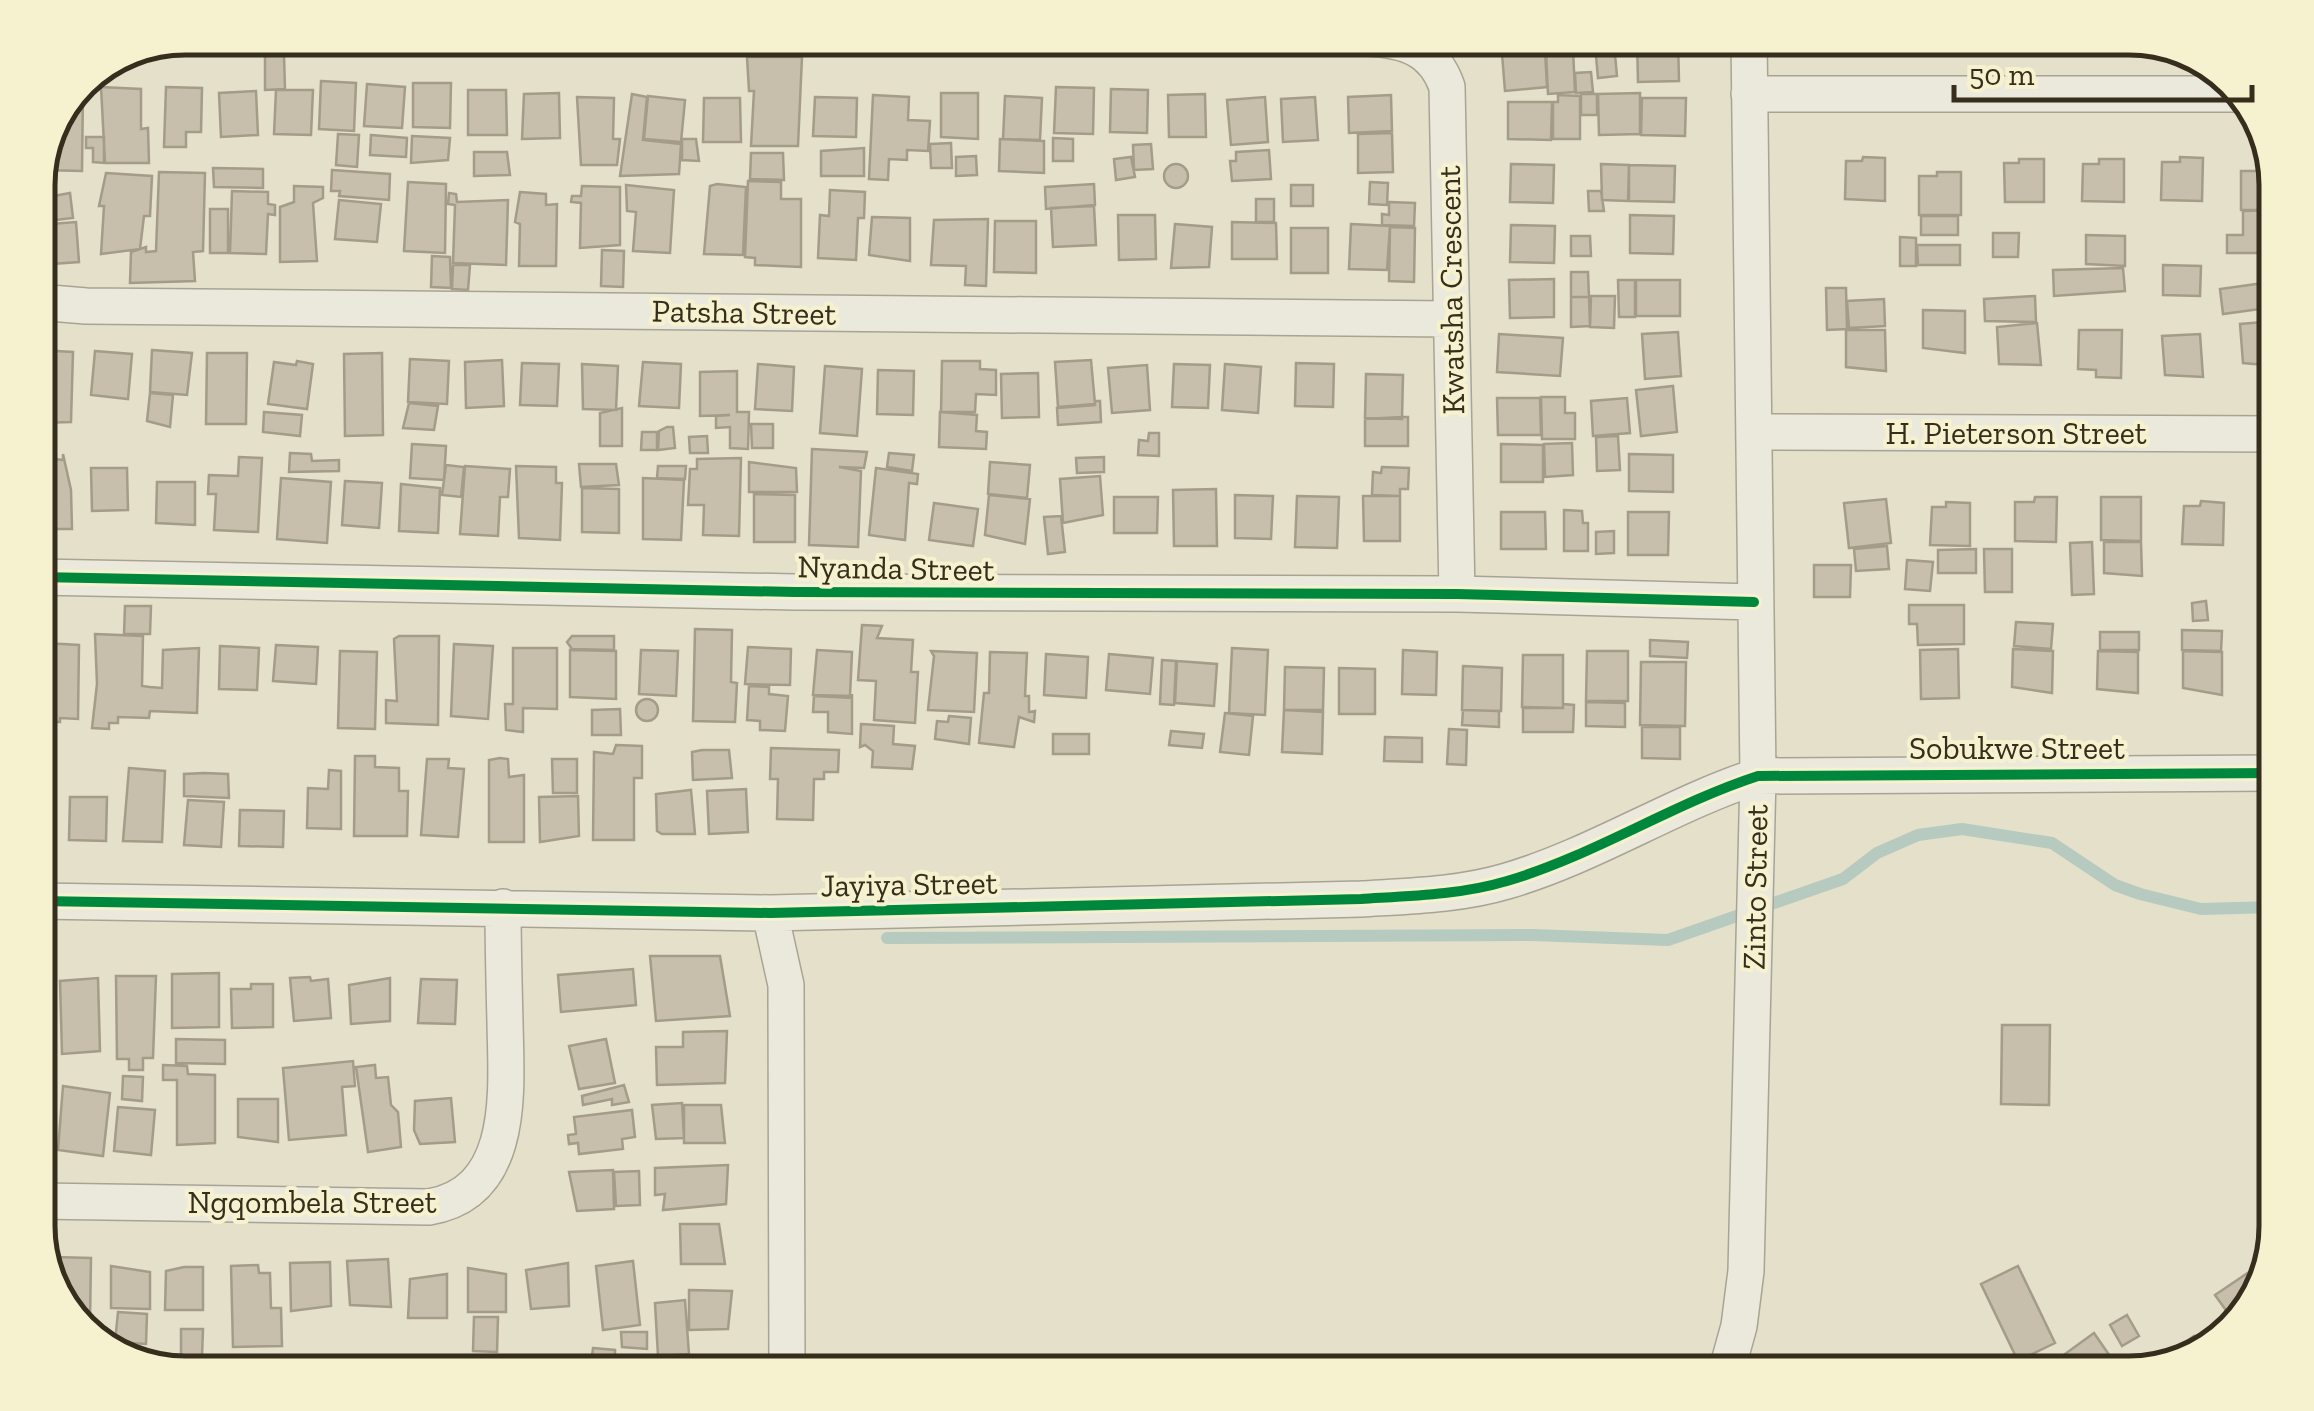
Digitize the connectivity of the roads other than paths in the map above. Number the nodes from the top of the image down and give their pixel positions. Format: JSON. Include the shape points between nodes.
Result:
{"nodes":[{"id":1,"x":1428,"y":55,"type":"edge"},
{"id":2,"x":1749,"y":55,"type":"edge"},
{"id":3,"x":1748,"y":94,"type":"junction"},
{"id":4,"x":2222,"y":94,"type":"edge"},
{"id":5,"x":55,"y":303,"type":"edge"},
{"id":6,"x":1450,"y":319,"type":"junction"},
{"id":7,"x":1755,"y":432,"type":"junction"},
{"id":8,"x":2259,"y":434,"type":"edge"},
{"id":9,"x":55,"y":577,"type":"edge"},
{"id":10,"x":1457,"y":594,"type":"junction"},
{"id":11,"x":1754,"y":602,"type":"junction"},
{"id":12,"x":2259,"y":774,"type":"edge"},
{"id":13,"x":1758,"y":776,"type":"junction"},
{"id":14,"x":55,"y":901,"type":"edge"},
{"id":15,"x":503,"y":907,"type":"junction"},
{"id":16,"x":770,"y":912,"type":"junction"},
{"id":17,"x":55,"y":1201,"type":"edge"},
{"id":18,"x":786,"y":1356,"type":"edge"},
{"id":19,"x":1731,"y":1356,"type":"edge"}],
"edges":[{"from":1,"to":6,"type":"street","name":"Kwatsha Crescent","via":[[1447,86]]},
{"from":2,"to":3,"type":"street","name":"Zinto Street"},
{"from":3,"to":4,"type":"street"},
{"from":3,"to":7,"type":"street","name":"Zinto Street"},
{"from":5,"to":6,"type":"street","name":"Patsha Street"},
{"from":6,"to":10,"type":"street","name":"Kwatsha Crescent"},
{"from":7,"to":8,"type":"street","name":"H. Pieterson Street"},
{"from":7,"to":11,"type":"street","name":"Zinto Street"},
{"from":9,"to":10,"type":"street","name":"Nyanda Street","via":[[795,592]]},
{"from":10,"to":11,"type":"street","name":"Nyanda Street"},
{"from":11,"to":13,"type":"street","name":"Zinto Street"},
{"from":12,"to":13,"type":"street","name":"Sobukwe Street"},
{"from":13,"to":16,"type":"street","name":"Jayiya Street","via":[[1561,862],[1446,894]]},
{"from":13,"to":19,"type":"street","name":"Zinto Street","via":[[1746,1271]]},
{"from":14,"to":15,"type":"street","name":"Jayiya Street"},
{"from":15,"to":16,"type":"street","name":"Jayiya Street"},
{"from":15,"to":17,"type":"street","name":"Ngqombela Street","via":[[507,1117],[487,1168],[462,1196],[429,1207]]},
{"from":16,"to":18,"type":"street","via":[[786,985]]}]}
